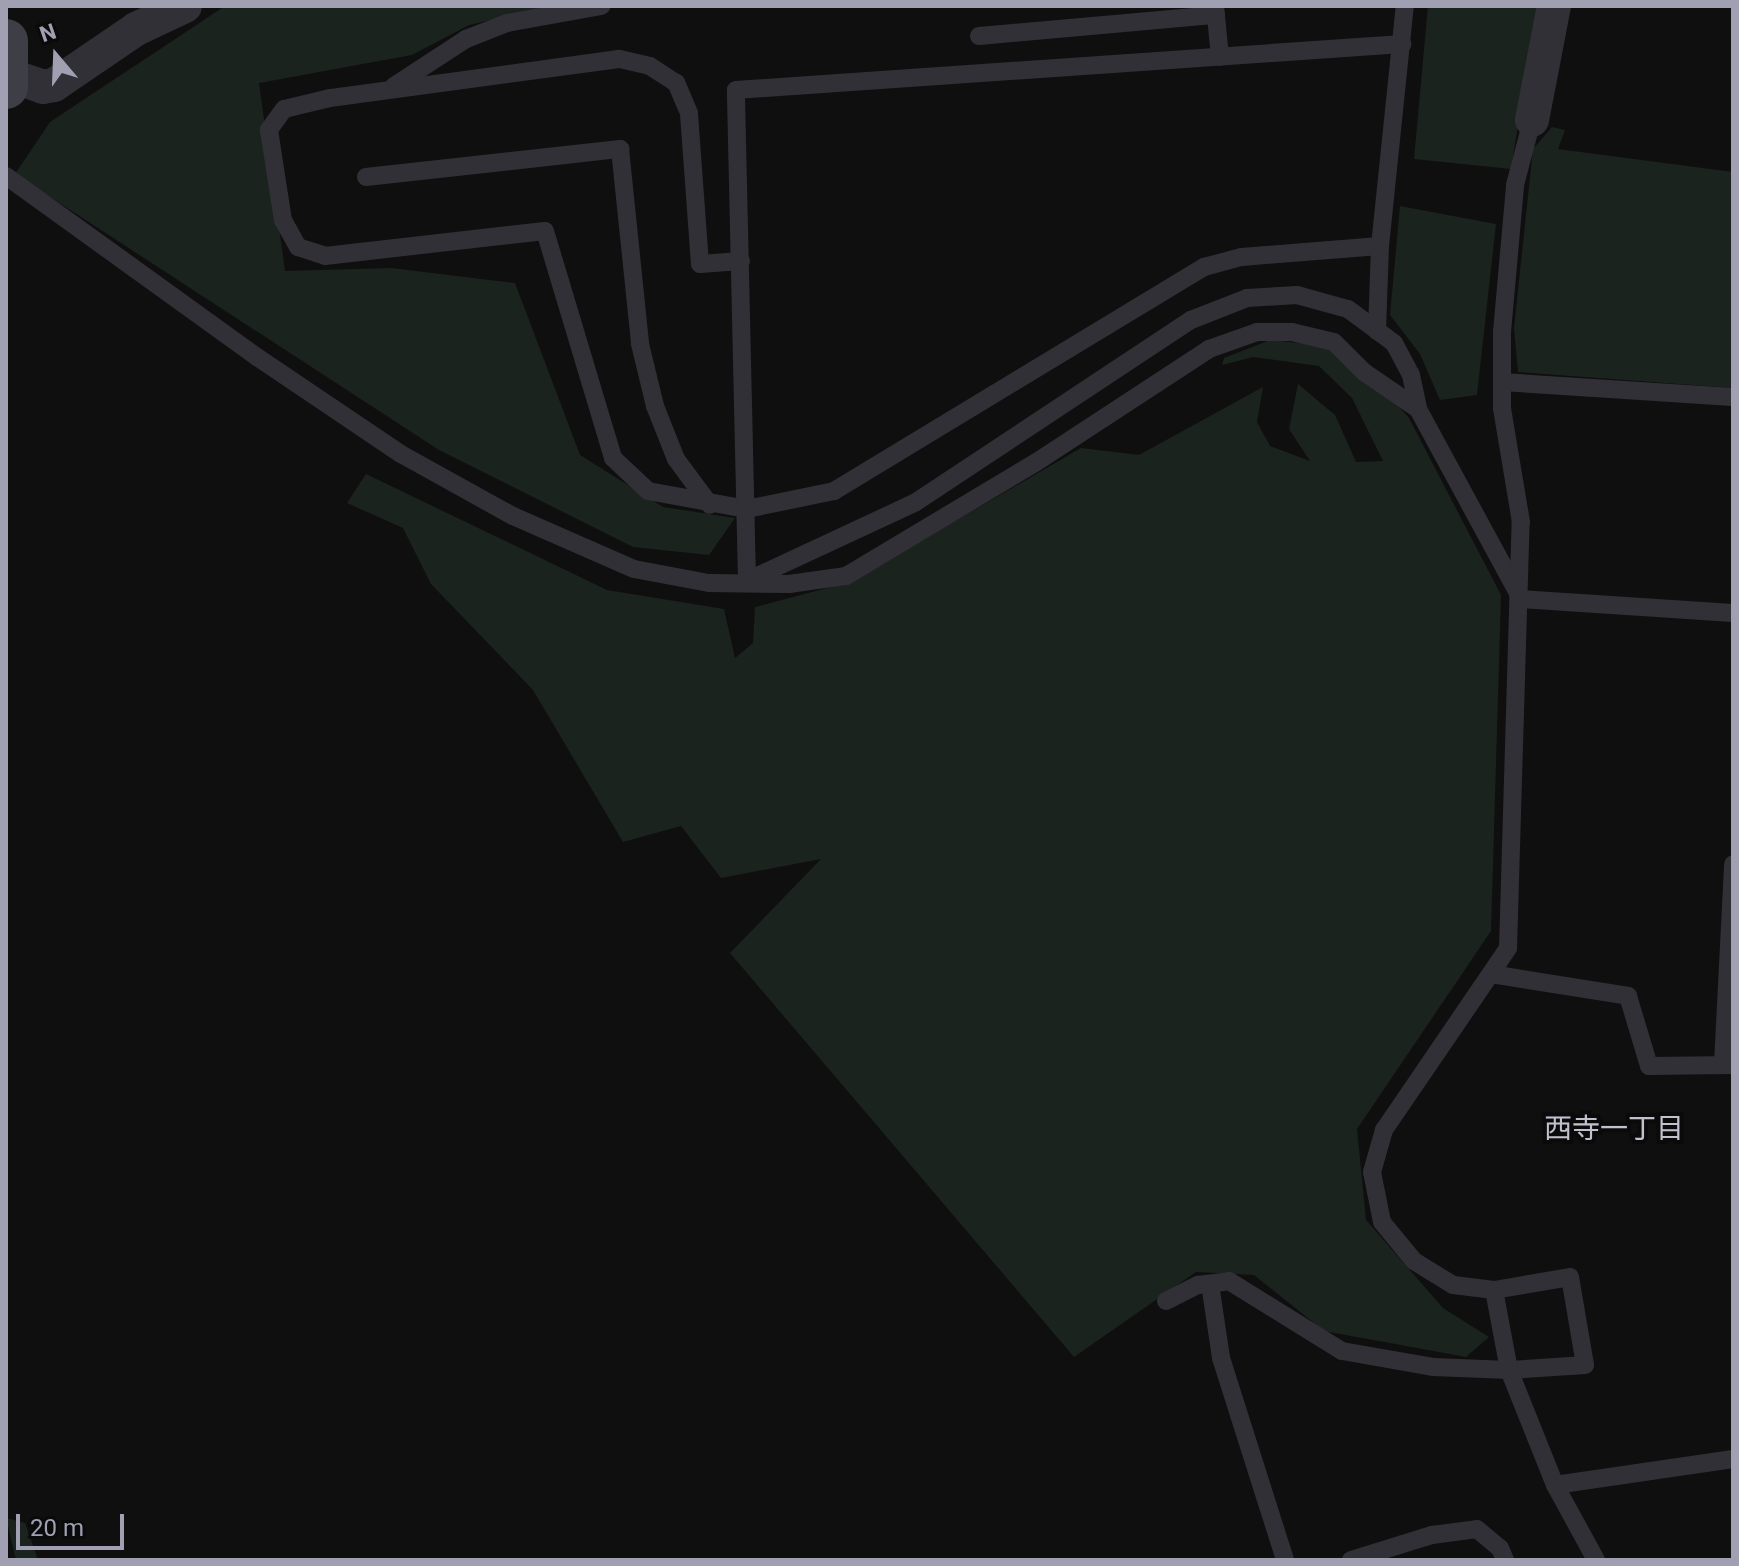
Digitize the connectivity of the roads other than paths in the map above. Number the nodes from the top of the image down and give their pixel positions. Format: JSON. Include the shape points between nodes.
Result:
{"nodes":[{"id":1,"x":185,"y":6,"type":"edge"},
{"id":2,"x":601,"y":6,"type":"edge"},
{"id":3,"x":1405,"y":6,"type":"edge"},
{"id":4,"x":1554,"y":6,"type":"edge"},
{"id":5,"x":1216,"y":10,"type":"edge"},
{"id":6,"x":979,"y":36,"type":"dead end"},
{"id":7,"x":1402,"y":44,"type":"junction"},
{"id":8,"x":1220,"y":57,"type":"junction"},
{"id":9,"x":7,"y":69,"type":"edge"},
{"id":10,"x":388,"y":90,"type":"junction"},
{"id":11,"x":1532,"y":120,"type":"joint"},
{"id":12,"x":6,"y":176,"type":"edge"},
{"id":13,"x":366,"y":177,"type":"dead end"},
{"id":14,"x":1380,"y":246,"type":"junction"},
{"id":15,"x":741,"y":261,"type":"junction"},
{"id":16,"x":1377,"y":331,"type":"junction"},
{"id":17,"x":1502,"y":382,"type":"junction"},
{"id":18,"x":1733,"y":397,"type":"edge"},
{"id":19,"x":1418,"y":409,"type":"junction"},
{"id":20,"x":710,"y":505,"type":"junction"},
{"id":21,"x":747,"y":509,"type":"junction"},
{"id":22,"x":747,"y":581,"type":"junction"},
{"id":23,"x":1521,"y":599,"type":"junction"},
{"id":24,"x":1733,"y":613,"type":"edge"},
{"id":25,"x":1733,"y":864,"type":"edge"},
{"id":26,"x":1491,"y":974,"type":"junction"},
{"id":27,"x":1728,"y":1064,"type":"edge"},
{"id":28,"x":1210,"y":1284,"type":"junction"},
{"id":29,"x":1494,"y":1290,"type":"junction"},
{"id":30,"x":1166,"y":1301,"type":"dead end"},
{"id":31,"x":1509,"y":1370,"type":"junction"},
{"id":32,"x":1733,"y":1459,"type":"edge"},
{"id":33,"x":1555,"y":1485,"type":"junction"},
{"id":34,"x":1285,"y":1560,"type":"edge"},
{"id":35,"x":1351,"y":1560,"type":"edge"},
{"id":36,"x":1505,"y":1560,"type":"edge"},
{"id":37,"x":1596,"y":1560,"type":"edge"}],
"edges":[{"from":1,"to":9,"type":"street","via":[[136,29],[54,85],[43,87]]},
{"from":2,"to":10,"type":"lane","via":[[507,23],[466,39]]},
{"from":3,"to":7,"type":"lane"},
{"from":4,"to":11,"type":"street"},
{"from":5,"to":6,"type":"lane"},
{"from":5,"to":8,"type":"lane"},
{"from":7,"to":8,"type":"lane"},
{"from":7,"to":14,"type":"lane"},
{"from":8,"to":15,"type":"lane","via":[[736,90]]},
{"from":10,"to":15,"type":"lane","via":[[619,59],[650,66],[676,83],[689,113],[700,264]]},
{"from":10,"to":20,"type":"lane","via":[[284,109],[269,130],[283,220],[298,247],[325,256],[545,231],[613,458],[648,491]]},
{"from":11,"to":17,"type":"lane","via":[[1515,185]]},
{"from":12,"to":22,"type":"lane","via":[[401,454],[513,516],[634,569],[709,583]]},
{"from":13,"to":20,"type":"lane","via":[[620,149],[640,344],[655,406],[676,459]]},
{"from":14,"to":16,"type":"lane"},
{"from":14,"to":21,"type":"lane","via":[[1242,257],[1204,267],[834,491]]},
{"from":15,"to":21,"type":"lane"},
{"from":16,"to":19,"type":"lane","via":[[1394,343],[1411,375]]},
{"from":16,"to":22,"type":"lane","via":[[1348,309],[1297,295],[1247,298],[1191,320],[916,502]]},
{"from":17,"to":18,"type":"lane"},
{"from":17,"to":23,"type":"lane","via":[[1521,522]]},
{"from":19,"to":22,"type":"lane","via":[[1364,372],[1334,342],[1292,332],[1257,332],[1209,349],[1035,463],[846,576],[789,584]]},
{"from":19,"to":23,"type":"lane"},
{"from":20,"to":21,"type":"lane"},
{"from":21,"to":22,"type":"lane"},
{"from":23,"to":24,"type":"lane"},
{"from":23,"to":26,"type":"lane","via":[[1508,948]]},
{"from":25,"to":27,"type":"lane"},
{"from":26,"to":27,"type":"lane","via":[[1628,996],[1649,1066]]},
{"from":26,"to":29,"type":"lane","via":[[1384,1130],[1372,1172],[1382,1222],[1414,1261],[1453,1285]]},
{"from":28,"to":30,"type":"lane"},
{"from":28,"to":31,"type":"lane","via":[[1229,1281],[1258,1295],[1305,1332],[1342,1351],[1433,1367]]},
{"from":28,"to":34,"type":"lane","via":[[1221,1358]]},
{"from":29,"to":31,"type":"lane"},
{"from":29,"to":31,"type":"lane","via":[[1570,1277],[1585,1365]]},
{"from":31,"to":33,"type":"lane"},
{"from":32,"to":33,"type":"lane"},
{"from":33,"to":37,"type":"lane"},
{"from":35,"to":36,"type":"lane","via":[[1432,1535],[1477,1529],[1500,1548]]}]}
